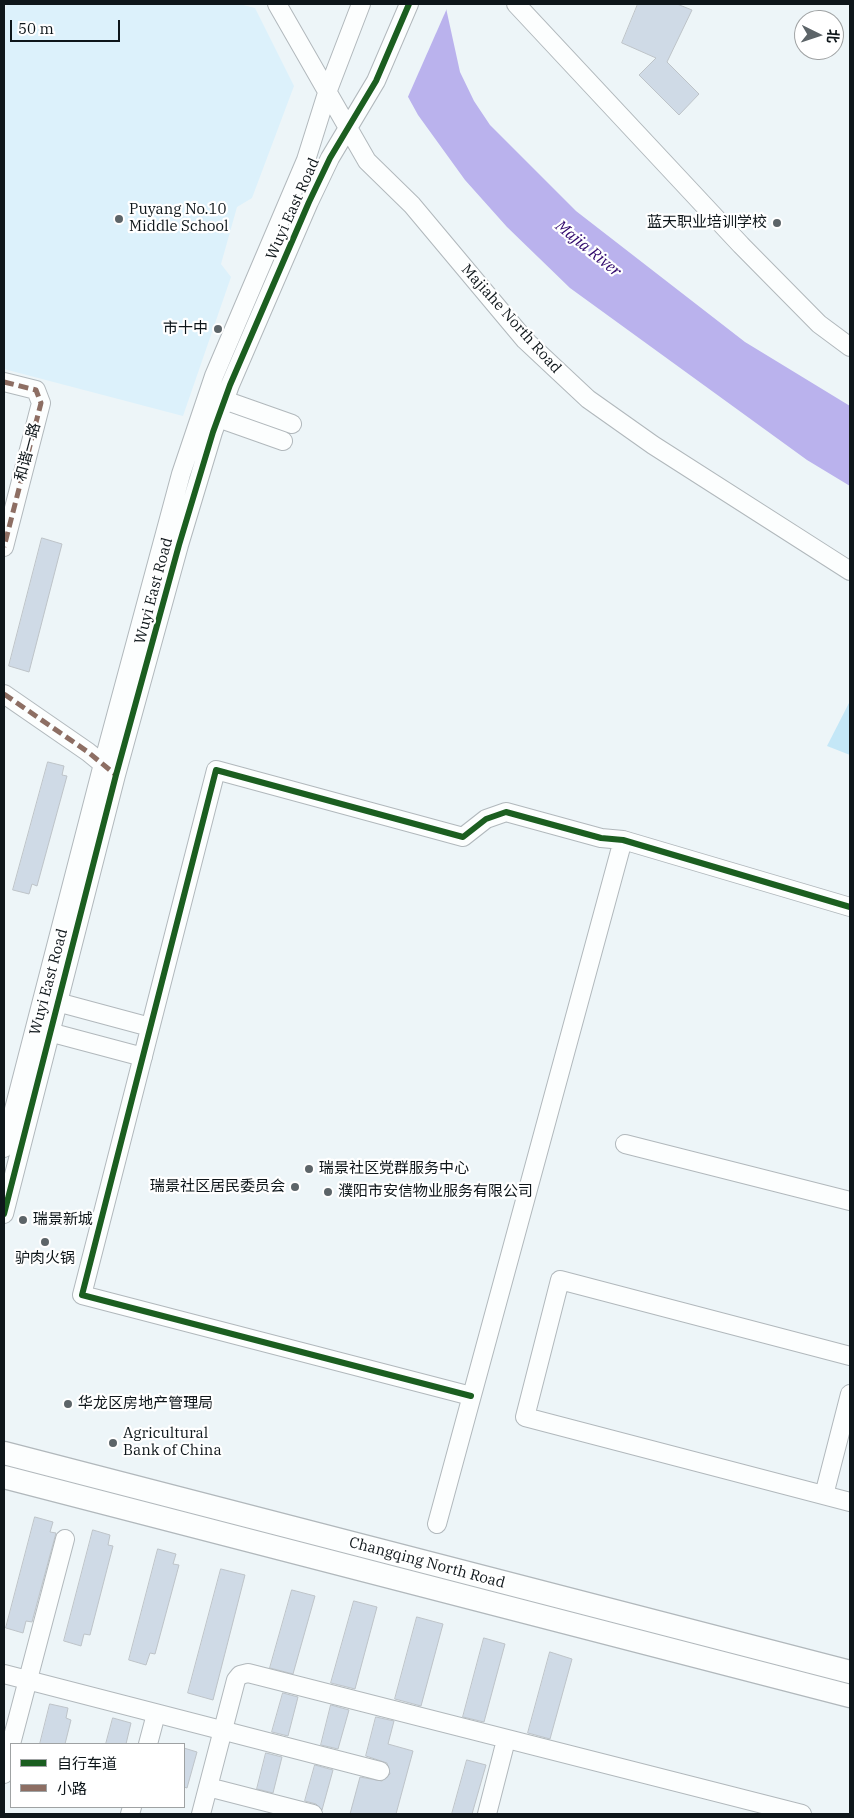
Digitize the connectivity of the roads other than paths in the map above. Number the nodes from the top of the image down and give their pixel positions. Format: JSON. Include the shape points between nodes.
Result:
{"nodes":[{"id":1,"x":277,"y":4,"type":"edge"},
{"id":2,"x":361,"y":4,"type":"edge"},
{"id":3,"x":409,"y":4,"type":"edge"},
{"id":4,"x":516,"y":4,"type":"edge"},
{"id":5,"x":328,"y":90,"type":"junction"},
{"id":6,"x":349,"y":128,"type":"junction"},
{"id":7,"x":850,"y":347,"type":"edge"},
{"id":8,"x":4,"y":382,"type":"edge"},
{"id":9,"x":224,"y":400,"type":"junction"},
{"id":10,"x":218,"y":418,"type":"junction"},
{"id":11,"x":292,"y":424,"type":"dead end"},
{"id":12,"x":283,"y":441,"type":"dead end"},
{"id":13,"x":4,"y":547,"type":"edge"},
{"id":14,"x":850,"y":571,"type":"edge"},
{"id":15,"x":4,"y":694,"type":"edge"},
{"id":16,"x":102,"y":764,"type":"junction"},
{"id":17,"x":116,"y":775,"type":"junction"},
{"id":18,"x":623,"y":840,"type":"junction"},
{"id":19,"x":850,"y":907,"type":"edge"},
{"id":20,"x":57,"y":1002,"type":"junction"},
{"id":21,"x":150,"y":1027,"type":"junction"},
{"id":22,"x":49,"y":1032,"type":"junction"},
{"id":23,"x":143,"y":1057,"type":"junction"},
{"id":24,"x":625,"y":1144,"type":"dead end"},
{"id":25,"x":4,"y":1148,"type":"edge"},
{"id":26,"x":850,"y":1202,"type":"edge"},
{"id":27,"x":4,"y":1214,"type":"edge"},
{"id":28,"x":850,"y":1356,"type":"edge"},
{"id":29,"x":850,"y":1394,"type":"edge"},
{"id":30,"x":471,"y":1396,"type":"junction"},
{"id":31,"x":4,"y":1453,"type":"edge"},
{"id":32,"x":4,"y":1477,"type":"edge"},
{"id":33,"x":824,"y":1495,"type":"junction"},
{"id":34,"x":850,"y":1502,"type":"edge"},
{"id":35,"x":437,"y":1524,"type":"dead end"},
{"id":36,"x":64,"y":1539,"type":"dead end"},
{"id":37,"x":850,"y":1672,"type":"edge"},
{"id":38,"x":4,"y":1674,"type":"edge"},
{"id":39,"x":28,"y":1681,"type":"junction"},
{"id":40,"x":850,"y":1696,"type":"edge"},
{"id":41,"x":156,"y":1714,"type":"junction"},
{"id":42,"x":222,"y":1731,"type":"junction"},
{"id":43,"x":506,"y":1740,"type":"junction"},
{"id":44,"x":12,"y":1743,"type":"edge"},
{"id":45,"x":148,"y":1743,"type":"edge"},
{"id":46,"x":10,"y":1749,"type":"edge"},
{"id":47,"x":380,"y":1771,"type":"dead end"},
{"id":48,"x":4,"y":1774,"type":"edge"},
{"id":49,"x":208,"y":1787,"type":"junction"},
{"id":50,"x":201,"y":1814,"type":"edge"},
{"id":51,"x":312,"y":1814,"type":"edge"},
{"id":52,"x":487,"y":1814,"type":"edge"},
{"id":53,"x":802,"y":1814,"type":"edge"}],
"edges":[{"from":1,"to":5,"type":"street","name":"Majiahe North Road"},
{"from":2,"to":5,"type":"street","name":"Wuyi East Road"},
{"from":3,"to":6,"type":"street","name":"Wuyi East Road","via":[[376,81]]},
{"from":4,"to":7,"type":"street","via":[[741,246],[819,324]]},
{"from":5,"to":6,"type":"street","name":"Majiahe North Road"},
{"from":5,"to":16,"type":"street","name":"Wuyi East Road","via":[[306,160],[214,376],[197,426]]},
{"from":6,"to":9,"type":"street","name":"Wuyi East Road","via":[[309,202]]},
{"from":6,"to":14,"type":"street","name":"Majiahe North Road","via":[[367,161],[412,205],[525,340],[588,399]]},
{"from":8,"to":13,"type":"street","name":"和谐一路","via":[[36,390],[41,403]]},
{"from":9,"to":10,"type":"street","name":"Wuyi East Road"},
{"from":9,"to":11,"type":"street"},
{"from":10,"to":12,"type":"street"},
{"from":10,"to":17,"type":"street","name":"Wuyi East Road"},
{"from":15,"to":16,"type":"street"},
{"from":16,"to":17,"type":"street"},
{"from":16,"to":25,"type":"street","name":"Wuyi East Road"},
{"from":17,"to":20,"type":"street","name":"Wuyi East Road"},
{"from":18,"to":19,"type":"street"},
{"from":18,"to":21,"type":"street","via":[[601,838],[506,812],[486,819],[463,837],[216,770]]},
{"from":18,"to":30,"type":"street"},
{"from":20,"to":21,"type":"street"},
{"from":20,"to":22,"type":"street","name":"Wuyi East Road"},
{"from":21,"to":23,"type":"street"},
{"from":22,"to":23,"type":"street"},
{"from":22,"to":27,"type":"street","name":"Wuyi East Road"},
{"from":23,"to":30,"type":"street","via":[[82,1295]]},
{"from":24,"to":26,"type":"street"},
{"from":28,"to":33,"type":"street","via":[[560,1280],[525,1417]]},
{"from":29,"to":33,"type":"street"},
{"from":30,"to":35,"type":"street"},
{"from":31,"to":37,"type":"main road","name":"Changqing North Road"},
{"from":32,"to":40,"type":"main road","name":"Changqing North Road"},
{"from":33,"to":34,"type":"street"},
{"from":36,"to":39,"type":"street"},
{"from":38,"to":39,"type":"street"},
{"from":39,"to":41,"type":"street"},
{"from":39,"to":44,"type":"street"},
{"from":41,"to":42,"type":"street"},
{"from":41,"to":45,"type":"street"},
{"from":42,"to":43,"type":"street","via":[[236,1680],[248,1673]]},
{"from":42,"to":47,"type":"street"},
{"from":42,"to":49,"type":"street"},
{"from":43,"to":52,"type":"street"},
{"from":43,"to":53,"type":"street"},
{"from":46,"to":48,"type":"street"},
{"from":49,"to":50,"type":"street"},
{"from":49,"to":51,"type":"street"}]}
